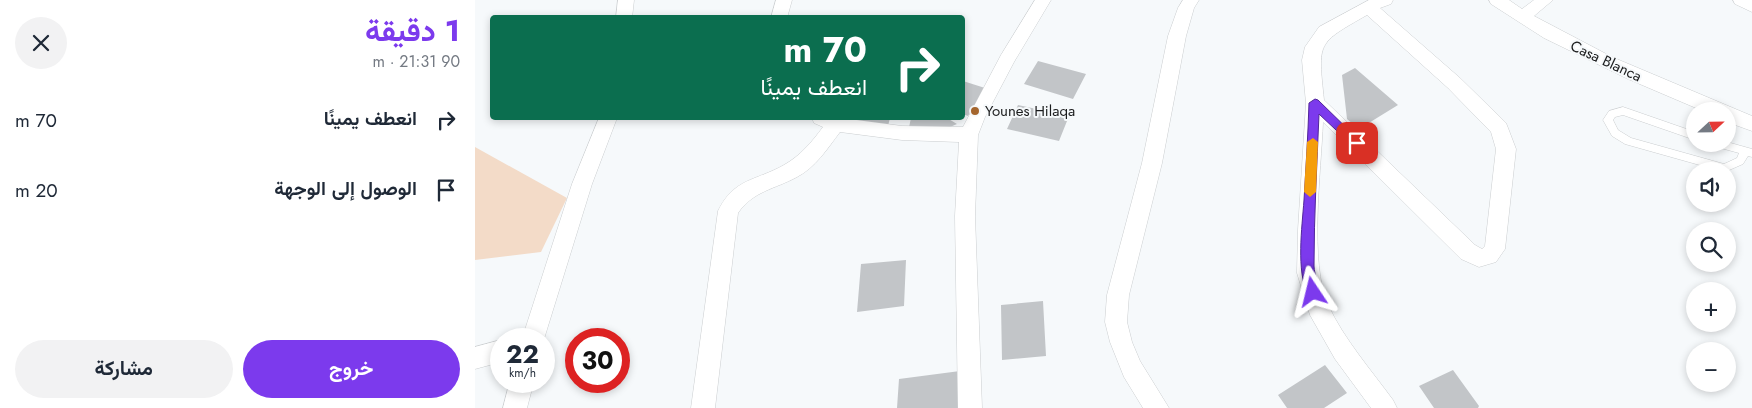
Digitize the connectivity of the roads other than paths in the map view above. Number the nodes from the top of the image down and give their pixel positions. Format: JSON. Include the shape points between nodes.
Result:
{"nodes":[{"id":1,"x":626,"y":0,"type":"edge"},
{"id":2,"x":784,"y":0,"type":"edge"},
{"id":3,"x":1043,"y":0,"type":"edge"},
{"id":4,"x":1191,"y":0,"type":"edge"},
{"id":5,"x":1497,"y":0,"type":"edge"},
{"id":6,"x":1545,"y":0,"type":"edge"},
{"id":7,"x":1741,"y":0,"type":"edge"},
{"id":8,"x":1376,"y":3,"type":"edge"},
{"id":9,"x":1752,"y":6,"type":"edge"},
{"id":10,"x":624,"y":15,"type":"edge"},
{"id":11,"x":780,"y":15,"type":"edge"},
{"id":12,"x":1522,"y":17,"type":"junction"},
{"id":13,"x":1699,"y":102,"type":"edge"},
{"id":14,"x":1315,"y":103,"type":"junction"},
{"id":15,"x":1736,"y":118,"type":"edge"},
{"id":16,"x":607,"y":120,"type":"edge"},
{"id":17,"x":828,"y":121,"type":"edge"},
{"id":18,"x":1752,"y":124,"type":"edge"},
{"id":19,"x":1686,"y":133,"type":"edge"},
{"id":20,"x":969,"y":135,"type":"junction"},
{"id":21,"x":1736,"y":149,"type":"edge"},
{"id":22,"x":1748,"y":153,"type":"edge"},
{"id":23,"x":536,"y":328,"type":"edge"},
{"id":24,"x":490,"y":355,"type":"edge"},
{"id":25,"x":475,"y":358,"type":"edge"},
{"id":26,"x":519,"y":393,"type":"edge"},
{"id":27,"x":515,"y":408,"type":"edge"},
{"id":28,"x":703,"y":408,"type":"edge"},
{"id":29,"x":970,"y":408,"type":"edge"},
{"id":30,"x":1157,"y":408,"type":"edge"},
{"id":31,"x":1385,"y":408,"type":"edge"}],
"edges":[{"from":1,"to":10,"type":"street"},
{"from":2,"to":11,"type":"street"},
{"from":3,"to":20,"type":"street","via":[[1007,60]]},
{"from":4,"to":30,"type":"street","via":[[1177,36],[1151,163],[1118,295],[1116,322],[1121,342],[1132,369]]},
{"from":5,"to":12,"type":"street","name":"Casa Blanca"},
{"from":6,"to":12,"type":"street"},
{"from":7,"to":9,"type":"street"},
{"from":8,"to":14,"type":"street","via":[[1318,38],[1311,60]]},
{"from":8,"to":14,"type":"street","via":[[1499,128],[1506,149],[1495,249],[1490,256],[1478,258],[1468,252]]},
{"from":12,"to":13,"type":"street","name":"Casa Blanca","via":[[1613,66]]},
{"from":14,"to":31,"type":"street","via":[[1308,273],[1318,308],[1343,351]]},
{"from":15,"to":18,"type":"street"},
{"from":16,"to":23,"type":"street","via":[[582,184]]},
{"from":17,"to":20,"type":"street","via":[[902,133]]},
{"from":17,"to":28,"type":"street","via":[[810,157],[798,167],[745,191],[735,198],[728,211]]},
{"from":19,"to":22,"type":"lane","via":[[1623,112],[1612,114],[1609,120],[1615,133],[1628,140],[1724,168],[1740,161]]},
{"from":20,"to":29,"type":"street","via":[[965,216]]},
{"from":21,"to":22,"type":"lane"},
{"from":24,"to":25,"type":"street"},
{"from":26,"to":27,"type":"street"}]}
